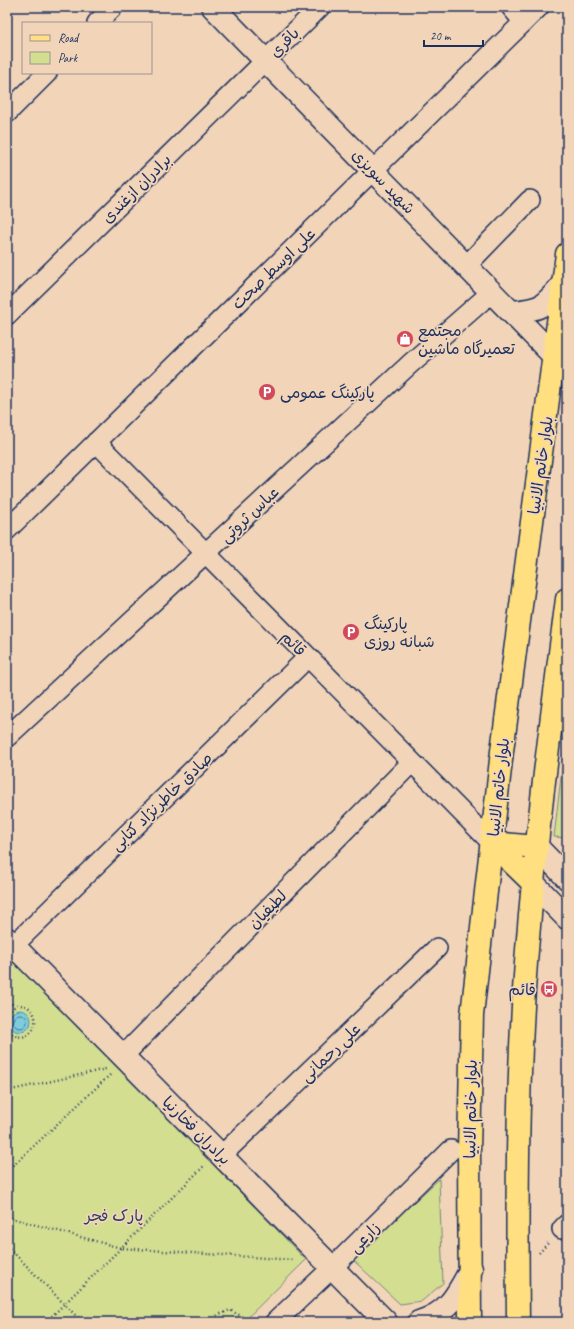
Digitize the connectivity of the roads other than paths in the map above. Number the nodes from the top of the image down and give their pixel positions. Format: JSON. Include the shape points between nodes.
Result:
{"nodes":[{"id":1,"x":113,"y":7,"type":"edge"},
{"id":2,"x":213,"y":7,"type":"edge"},
{"id":3,"x":320,"y":7,"type":"edge"},
{"id":4,"x":511,"y":7,"type":"edge"},
{"id":5,"x":539,"y":7,"type":"edge"},
{"id":6,"x":98,"y":22,"type":"edge"},
{"id":7,"x":524,"y":22,"type":"junction"},
{"id":8,"x":266,"y":60,"type":"junction"},
{"id":9,"x":46,"y":74,"type":"edge"},
{"id":10,"x":7,"y":113,"type":"edge"},
{"id":11,"x":373,"y":170,"type":"junction"},
{"id":12,"x":530,"y":200,"type":"dead end"},
{"id":13,"x":567,"y":254,"type":"edge"},
{"id":14,"x":466,"y":266,"type":"junction"},
{"id":15,"x":563,"y":284,"type":"junction"},
{"id":16,"x":492,"y":292,"type":"junction"},
{"id":17,"x":512,"y":312,"type":"junction"},
{"id":18,"x":7,"y":315,"type":"edge"},
{"id":19,"x":561,"y":350,"type":"edge"},
{"id":20,"x":96,"y":442,"type":"junction"},
{"id":21,"x":7,"y":530,"type":"edge"},
{"id":22,"x":206,"y":554,"type":"junction"},
{"id":23,"x":567,"y":599,"type":"edge"},
{"id":24,"x":308,"y":657,"type":"junction"},
{"id":25,"x":7,"y":737,"type":"edge"},
{"id":26,"x":412,"y":762,"type":"junction"},
{"id":27,"x":492,"y":843,"type":"junction"},
{"id":28,"x":537,"y":847,"type":"junction"},
{"id":29,"x":567,"y":878,"type":"edge"},
{"id":30,"x":533,"y":884,"type":"junction"},
{"id":31,"x":567,"y":918,"type":"edge"},
{"id":32,"x":10,"y":942,"type":"edge"},
{"id":33,"x":437,"y":948,"type":"dead end"},
{"id":34,"x":121,"y":1061,"type":"junction"},
{"id":35,"x":451,"y":1150,"type":"dead end"},
{"id":36,"x":216,"y":1158,"type":"junction"},
{"id":37,"x":332,"y":1268,"type":"junction"},
{"id":38,"x":471,"y":1269,"type":"junction"},
{"id":39,"x":275,"y":1322,"type":"edge"},
{"id":40,"x":387,"y":1322,"type":"edge"},
{"id":41,"x":419,"y":1322,"type":"edge"},
{"id":42,"x":470,"y":1322,"type":"edge"},
{"id":43,"x":518,"y":1322,"type":"edge"}],
"edges":[{"from":1,"to":6,"type":"street"},
{"from":2,"to":8,"type":"main road","name":"شهید سویزی"},
{"from":3,"to":8,"type":"street","name":"باقری"},
{"from":4,"to":7,"type":"street"},
{"from":5,"to":7,"type":"street","name":"علی اوسط صحت"},
{"from":7,"to":11,"type":"street","name":"علی اوسط صحت"},
{"from":8,"to":11,"type":"main road","name":"شهید سویزی"},
{"from":8,"to":18,"type":"street","name":"برادران ازغندی"},
{"from":9,"to":10,"type":"street"},
{"from":11,"to":14,"type":"main road","name":"شهید سویزی"},
{"from":11,"to":20,"type":"street","name":"علی اوسط صحت"},
{"from":12,"to":14,"type":"street"},
{"from":13,"to":15,"type":"main road","name":"بلوار خاتم الانبیا"},
{"from":14,"to":16,"type":"main road","name":"شهید سویزی"},
{"from":15,"to":17,"type":"main road","via":[[544,305],[531,310]]},
{"from":15,"to":19,"type":"main road","name":"بلوار خاتم الانبیا"},
{"from":16,"to":17,"type":"main road","name":"شهید سویزی"},
{"from":16,"to":22,"type":"street","name":"عباس ثروتی","via":[[410,364]]},
{"from":17,"to":19,"type":"main road","name":"شهید سویزی"},
{"from":19,"to":27,"type":"main road","name":"بلوار خاتم الانبیا","via":[[502,751]]},
{"from":20,"to":21,"type":"street","name":"علی اوسط صحت"},
{"from":20,"to":22,"type":"street","name":"قائم"},
{"from":22,"to":24,"type":"street","name":"قائم"},
{"from":22,"to":25,"type":"street","name":"عباس ثروتی"},
{"from":23,"to":28,"type":"main road"},
{"from":24,"to":26,"type":"street","name":"قائم"},
{"from":24,"to":32,"type":"street","name":"صادق خاطرنژاد کتابی"},
{"from":26,"to":27,"type":"street","name":"قائم"},
{"from":26,"to":34,"type":"street","name":"لطیفیان"},
{"from":27,"to":28,"type":"main road"},
{"from":27,"to":30,"type":"main road"},
{"from":27,"to":38,"type":"main road","name":"بلوار خاتم الانبیا","via":[[472,1015],[469,1152]]},
{"from":28,"to":29,"type":"main road"},
{"from":28,"to":30,"type":"main road"},
{"from":30,"to":31,"type":"main road"},
{"from":30,"to":43,"type":"main road","via":[[524,991],[516,1188]]},
{"from":32,"to":34,"type":"main road","name":"برادران فخارنیا"},
{"from":33,"to":36,"type":"street","name":"علی رحمانی"},
{"from":34,"to":36,"type":"main road","name":"برادران فخارنیا"},
{"from":35,"to":37,"type":"street","name":"زارعی"},
{"from":36,"to":37,"type":"main road","name":"برادران فخارنیا"},
{"from":37,"to":39,"type":"street","name":"زارعی"},
{"from":37,"to":40,"type":"main road","name":"برادران فخارنیا"},
{"from":38,"to":41,"type":"main road","via":[[451,1303],[440,1313]]},
{"from":38,"to":42,"type":"main road","name":"بلوار خاتم الانبیا"}]}
